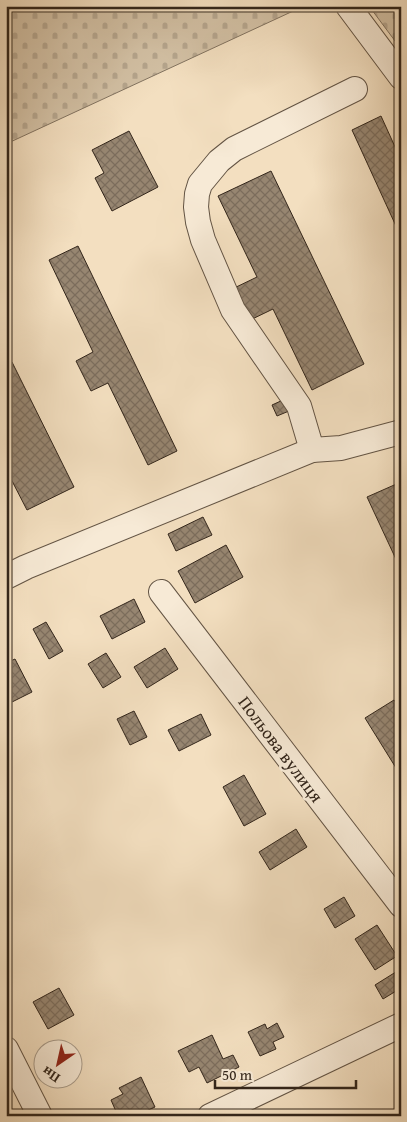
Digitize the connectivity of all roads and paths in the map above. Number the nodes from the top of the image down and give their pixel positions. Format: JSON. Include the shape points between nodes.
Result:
{"nodes":[{"id":1,"x":348,"y":6,"type":"edge"},
{"id":2,"x":401,"y":77,"type":"edge"},
{"id":3,"x":355,"y":89,"type":"dead end"},
{"id":4,"x":401,"y":432,"type":"edge"},
{"id":5,"x":312,"y":450,"type":"junction"},
{"id":6,"x":6,"y":576,"type":"edge"},
{"id":7,"x":161,"y":592,"type":"dead end"},
{"id":8,"x":401,"y":905,"type":"edge"},
{"id":9,"x":401,"y":1025,"type":"edge"},
{"id":10,"x":6,"y":1049,"type":"edge"},
{"id":11,"x":40,"y":1116,"type":"edge"},
{"id":12,"x":210,"y":1116,"type":"edge"}],
"edges":[{"from":1,"to":2,"type":"street"},
{"from":3,"to":5,"type":"street","via":[[234,149],[207,174],[197,194],[198,222],[233,310],[299,406]]},
{"from":4,"to":5,"type":"street","via":[[341,448]]},
{"from":5,"to":6,"type":"street"},
{"from":7,"to":8,"type":"street","name":"Польова вулиця"},
{"from":9,"to":12,"type":"street"},
{"from":10,"to":11,"type":"street"}]}
